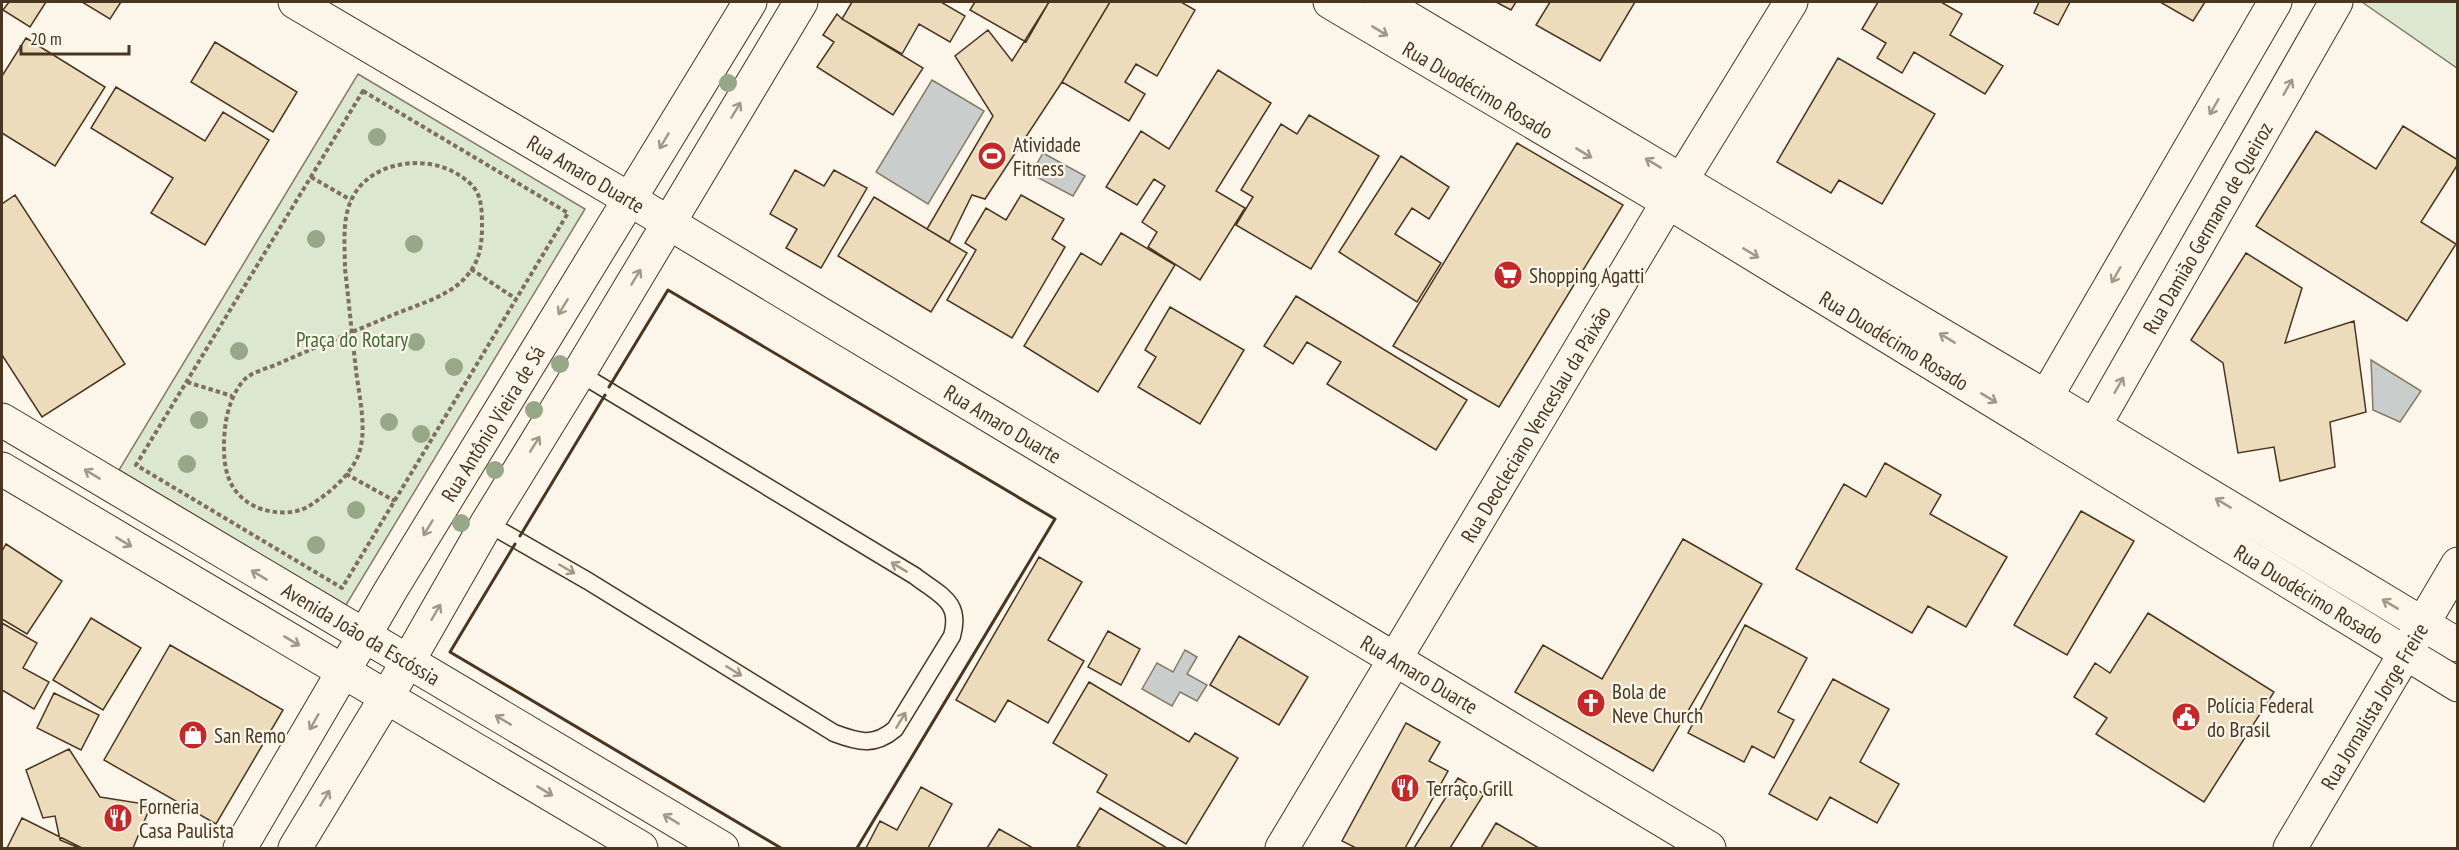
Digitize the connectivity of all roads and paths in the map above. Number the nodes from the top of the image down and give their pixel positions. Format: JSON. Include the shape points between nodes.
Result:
{"nodes":[{"id":1,"x":295,"y":2,"type":"edge"},
{"id":2,"x":750,"y":2,"type":"edge"},
{"id":3,"x":801,"y":2,"type":"edge"},
{"id":4,"x":1330,"y":2,"type":"edge"},
{"id":5,"x":1381,"y":2,"type":"edge"},
{"id":6,"x":1791,"y":2,"type":"edge"},
{"id":7,"x":2275,"y":2,"type":"edge"},
{"id":8,"x":2336,"y":2,"type":"edge"},
{"id":9,"x":311,"y":177,"type":"junction"},
{"id":10,"x":1675,"y":191,"type":"junction"},
{"id":11,"x":351,"y":200,"type":"junction"},
{"id":12,"x":629,"y":200,"type":"junction"},
{"id":13,"x":668,"y":223,"type":"junction"},
{"id":14,"x":471,"y":269,"type":"junction"},
{"id":15,"x":516,"y":299,"type":"junction"},
{"id":16,"x":352,"y":332,"type":"junction"},
{"id":17,"x":579,"y":373,"type":"junction"},
{"id":18,"x":187,"y":382,"type":"junction"},
{"id":19,"x":232,"y":396,"type":"junction"},
{"id":20,"x":2037,"y":409,"type":"junction"},
{"id":21,"x":2,"y":420,"type":"edge"},
{"id":22,"x":2087,"y":440,"type":"junction"},
{"id":23,"x":2,"y":469,"type":"edge"},
{"id":24,"x":346,"y":474,"type":"junction"},
{"id":25,"x":394,"y":501,"type":"junction"},
{"id":26,"x":487,"y":523,"type":"junction"},
{"id":27,"x":2457,"y":564,"type":"edge"},
{"id":28,"x":2422,"y":624,"type":"junction"},
{"id":29,"x":363,"y":637,"type":"junction"},
{"id":30,"x":2457,"y":645,"type":"edge"},
{"id":31,"x":2405,"y":654,"type":"junction"},
{"id":32,"x":1394,"y":661,"type":"junction"},
{"id":33,"x":407,"y":663,"type":"junction"},
{"id":34,"x":344,"y":672,"type":"junction"},
{"id":35,"x":2457,"y":685,"type":"edge"},
{"id":36,"x":386,"y":697,"type":"junction"},
{"id":37,"x":240,"y":849,"type":"edge"},
{"id":38,"x":295,"y":849,"type":"edge"},
{"id":39,"x":641,"y":849,"type":"edge"},
{"id":40,"x":722,"y":849,"type":"edge"},
{"id":41,"x":1282,"y":849,"type":"edge"},
{"id":42,"x":1709,"y":849,"type":"edge"},
{"id":43,"x":2290,"y":849,"type":"edge"}],
"edges":[{"from":1,"to":12,"type":"street","name":"Rua Amaro Duarte"},
{"from":2,"to":12,"type":"street","name":"Rua Antônio Vieira de Sá","one_way":true},
{"from":13,"to":3,"type":"street","one_way":true},
{"from":4,"to":10,"type":"street","name":"Rua Duodécimo Rosado","one_way":true},
{"from":10,"to":5,"type":"street","name":"Rua Duodécimo Rosado","one_way":true},
{"from":6,"to":10,"type":"street","name":"Rua Deocleciano Venceslau da Paixão"},
{"from":7,"to":20,"type":"street","one_way":true},
{"from":22,"to":8,"type":"street","name":"Rua Damião Germano de Queiroz","one_way":true},
{"from":9,"to":11,"type":"path"},
{"from":9,"to":15,"type":"path","via":[[363,91],[568,213]]},
{"from":9,"to":18,"type":"path"},
{"from":10,"to":20,"type":"street","name":"Rua Duodécimo Rosado"},
{"from":10,"to":32,"type":"street","name":"Rua Deocleciano Venceslau da Paixão"},
{"from":11,"to":14,"type":"path","via":[[378,171],[416,162],[448,168],[468,180],[479,195],[482,237],[479,259]]},
{"from":11,"to":16,"type":"path","via":[[345,269]]},
{"from":12,"to":13,"type":"street","name":"Rua Amaro Duarte"},
{"from":12,"to":29,"type":"street","name":"Rua Antônio Vieira de Sá","one_way":true},
{"from":17,"to":13,"type":"street","one_way":true},
{"from":13,"to":32,"type":"street","name":"Rua Amaro Duarte"},
{"from":14,"to":15,"type":"path"},
{"from":14,"to":16,"type":"path","via":[[450,290]]},
{"from":15,"to":25,"type":"path"},
{"from":16,"to":19,"type":"path","via":[[246,378]]},
{"from":16,"to":24,"type":"path","via":[[363,436],[357,457]]},
{"from":26,"to":17,"type":"street","one_way":true},
{"from":26,"to":17,"type":"lane","one_way":true,"via":[[834,733],[855,741],[870,741],[883,739],[895,729],[952,636],[956,622],[949,602],[915,576]]},
{"from":18,"to":19,"type":"path"},
{"from":18,"to":25,"type":"path","via":[[136,465],[342,588]]},
{"from":19,"to":24,"type":"path","via":[[224,462],[233,490],[248,503],[287,512],[305,508],[329,492]]},
{"from":20,"to":22,"type":"street","name":"Rua Duodécimo Rosado"},
{"from":29,"to":21,"type":"street","name":"Avenida João da Escóssia","one_way":true},
{"from":28,"to":22,"type":"street","name":"Rua Duodécimo Rosado","one_way":true},
{"from":22,"to":31,"type":"street","name":"Rua Duodécimo Rosado"},
{"from":23,"to":34,"type":"street","name":"Avenida João da Escóssia","one_way":true},
{"from":24,"to":25,"type":"path"},
{"from":33,"to":26,"type":"street","one_way":true},
{"from":27,"to":28,"type":"street","name":"Rua Jornalista Jorge Freire"},
{"from":28,"to":30,"type":"street","name":"Rua Duodécimo Rosado"},
{"from":28,"to":31,"type":"street","name":"Rua Jornalista Jorge Freire"},
{"from":29,"to":33,"type":"street","name":"Avenida João da Escóssia"},
{"from":29,"to":34,"type":"street","name":"Rua Antônio Vieira de Sá"},
{"from":31,"to":35,"type":"street","name":"Rua Duodécimo Rosado"},
{"from":31,"to":43,"type":"street","name":"Rua Jornalista Jorge Freire"},
{"from":32,"to":41,"type":"street","name":"Rua Deocleciano Venceslau da Paixão"},
{"from":32,"to":42,"type":"street","name":"Rua Amaro Duarte"},
{"from":33,"to":36,"type":"street"},
{"from":40,"to":33,"type":"street","name":"Avenida João da Escóssia","one_way":true},
{"from":34,"to":36,"type":"street","name":"Avenida João da Escóssia"},
{"from":34,"to":37,"type":"street","name":"Rua Antônio Vieira de Sá","one_way":true},
{"from":38,"to":36,"type":"street","one_way":true},
{"from":36,"to":39,"type":"street","name":"Avenida João da Escóssia","one_way":true}]}
